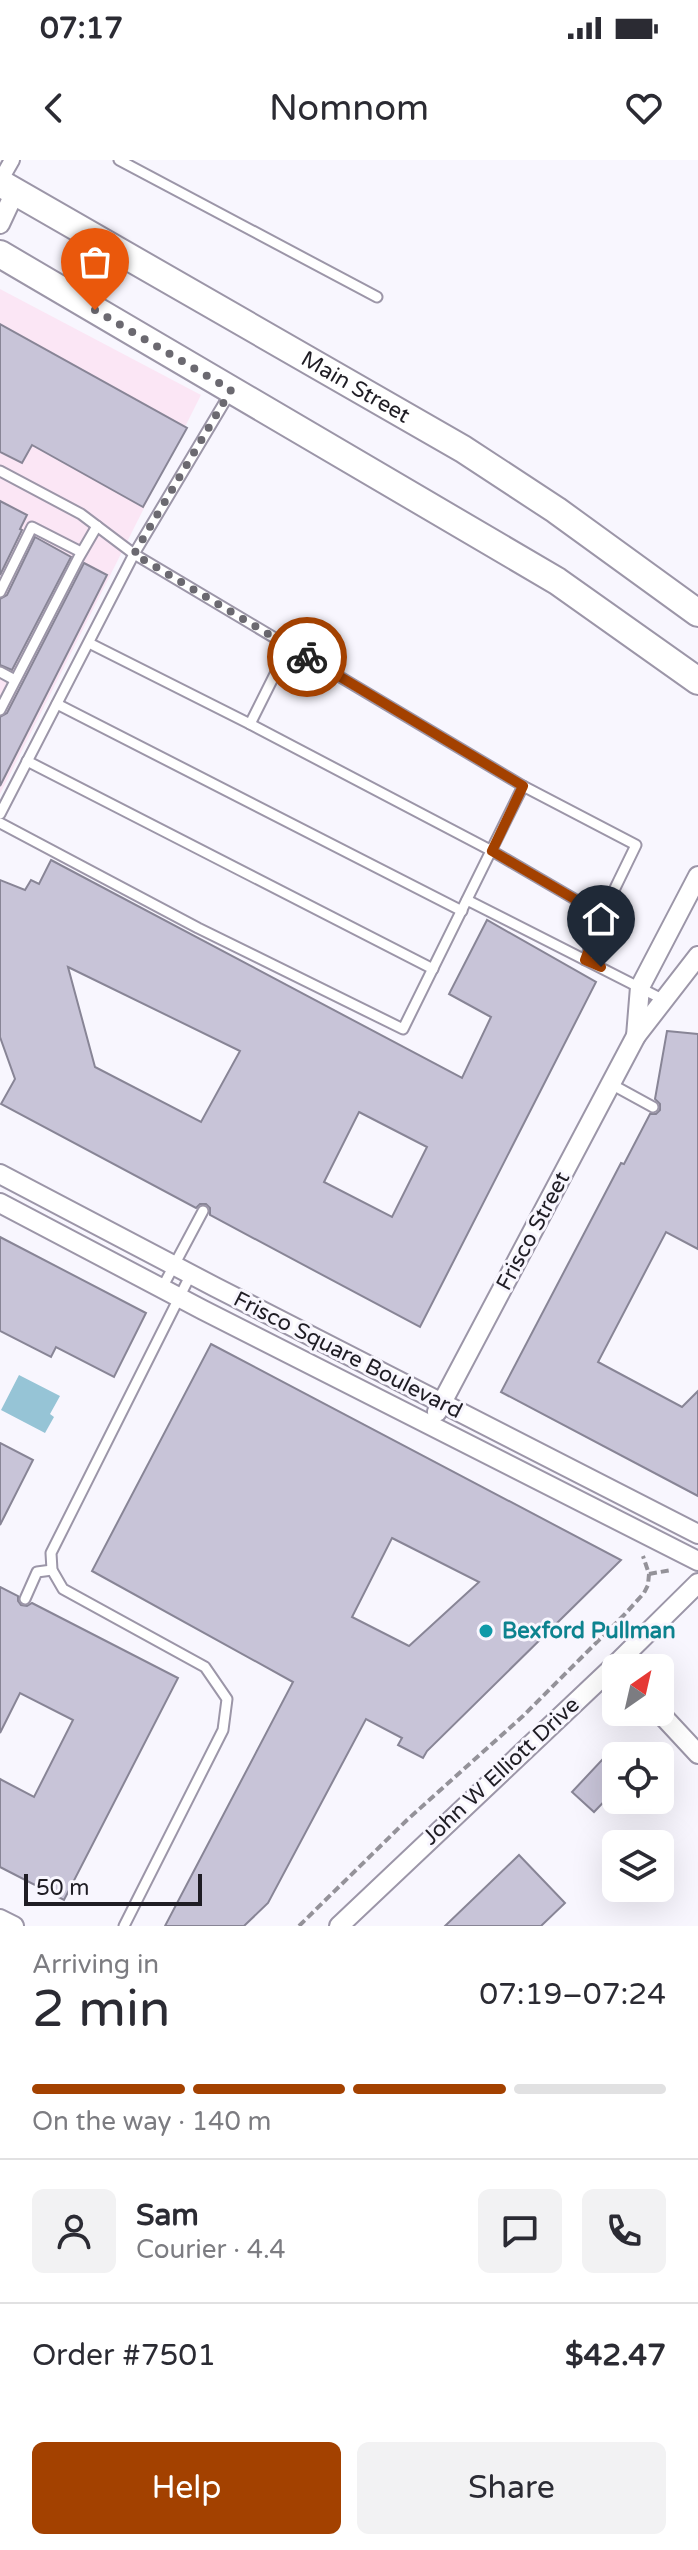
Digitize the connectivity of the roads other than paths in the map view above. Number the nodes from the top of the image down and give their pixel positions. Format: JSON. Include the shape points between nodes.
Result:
{"nodes":[{"id":1,"x":12,"y":160,"type":"edge"},
{"id":2,"x":119,"y":160,"type":"edge"},
{"id":3,"x":5,"y":185,"type":"edge"},
{"id":4,"x":0,"y":224,"type":"edge"},
{"id":5,"x":0,"y":254,"type":"edge"},
{"id":6,"x":377,"y":297,"type":"dead end"},
{"id":7,"x":231,"y":390,"type":"junction"},
{"id":8,"x":0,"y":471,"type":"edge"},
{"id":9,"x":97,"y":526,"type":"junction"},
{"id":10,"x":81,"y":552,"type":"junction"},
{"id":11,"x":134,"y":554,"type":"junction"},
{"id":12,"x":0,"y":592,"type":"edge"},
{"id":13,"x":698,"y":613,"type":"edge"},
{"id":14,"x":89,"y":643,"type":"junction"},
{"id":15,"x":289,"y":646,"type":"junction"},
{"id":16,"x":0,"y":672,"type":"edge"},
{"id":17,"x":15,"y":680,"type":"junction"},
{"id":18,"x":698,"y":681,"type":"edge"},
{"id":19,"x":57,"y":704,"type":"junction"},
{"id":20,"x":0,"y":710,"type":"edge"},
{"id":21,"x":250,"y":724,"type":"junction"},
{"id":22,"x":27,"y":761,"type":"junction"},
{"id":23,"x":523,"y":786,"type":"junction"},
{"id":24,"x":0,"y":814,"type":"edge"},
{"id":25,"x":0,"y":823,"type":"edge"},
{"id":26,"x":492,"y":851,"type":"junction"},
{"id":27,"x":698,"y":876,"type":"edge"},
{"id":28,"x":467,"y":900,"type":"junction"},
{"id":29,"x":462,"y":911,"type":"junction"},
{"id":30,"x":602,"y":915,"type":"junction"},
{"id":31,"x":698,"y":956,"type":"edge"},
{"id":32,"x":585,"y":960,"type":"junction"},
{"id":33,"x":433,"y":969,"type":"junction"},
{"id":34,"x":640,"y":987,"type":"junction"},
{"id":35,"x":665,"y":1000,"type":"junction"},
{"id":36,"x":636,"y":1036,"type":"junction"},
{"id":37,"x":611,"y":1084,"type":"junction"},
{"id":38,"x":653,"y":1107,"type":"dead end"},
{"id":39,"x":0,"y":1174,"type":"edge"},
{"id":40,"x":0,"y":1203,"type":"edge"},
{"id":41,"x":203,"y":1211,"type":"dead end"},
{"id":42,"x":182,"y":1270,"type":"junction"},
{"id":43,"x":162,"y":1288,"type":"junction"},
{"id":44,"x":180,"y":1298,"type":"junction"},
{"id":45,"x":442,"y":1403,"type":"junction"},
{"id":46,"x":430,"y":1425,"type":"junction"},
{"id":47,"x":698,"y":1534,"type":"edge"},
{"id":48,"x":698,"y":1561,"type":"edge"},
{"id":49,"x":52,"y":1570,"type":"junction"},
{"id":50,"x":698,"y":1583,"type":"edge"},
{"id":51,"x":25,"y":1599,"type":"dead end"},
{"id":52,"x":629,"y":1654,"type":"edge"},
{"id":53,"x":602,"y":1680,"type":"edge"},
{"id":54,"x":672,"y":1726,"type":"edge"},
{"id":55,"x":698,"y":1754,"type":"edge"},
{"id":56,"x":0,"y":1919,"type":"edge"},
{"id":57,"x":14,"y":1926,"type":"edge"},
{"id":58,"x":124,"y":1926,"type":"edge"},
{"id":59,"x":339,"y":1926,"type":"edge"}],
"edges":[{"from":1,"to":3,"type":"street"},
{"from":2,"to":6,"type":"lane"},
{"from":3,"to":4,"type":"street"},
{"from":3,"to":13,"type":"main road","name":"Main Street","via":[[463,449]]},
{"from":5,"to":7,"type":"main road"},
{"from":7,"to":11,"type":"lane"},
{"from":7,"to":18,"type":"main road","via":[[557,581]]},
{"from":8,"to":9,"type":"lane"},
{"from":9,"to":10,"type":"lane"},
{"from":9,"to":11,"type":"lane"},
{"from":10,"to":12,"type":"lane","via":[[32,527]]},
{"from":10,"to":17,"type":"lane"},
{"from":11,"to":14,"type":"lane"},
{"from":11,"to":15,"type":"lane"},
{"from":14,"to":19,"type":"lane"},
{"from":14,"to":21,"type":"lane"},
{"from":15,"to":21,"type":"lane"},
{"from":15,"to":23,"type":"lane"},
{"from":16,"to":17,"type":"lane"},
{"from":17,"to":20,"type":"lane"},
{"from":19,"to":22,"type":"lane"},
{"from":19,"to":29,"type":"lane"},
{"from":21,"to":26,"type":"lane"},
{"from":22,"to":24,"type":"lane"},
{"from":22,"to":33,"type":"lane"},
{"from":23,"to":26,"type":"lane"},
{"from":23,"to":30,"type":"lane","via":[[636,845]]},
{"from":25,"to":33,"type":"lane","via":[[403,1029]]},
{"from":26,"to":28,"type":"lane"},
{"from":26,"to":30,"type":"lane"},
{"from":27,"to":34,"type":"street","name":"Frisco Street"},
{"from":28,"to":29,"type":"lane"},
{"from":28,"to":32,"type":"lane"},
{"from":29,"to":33,"type":"lane"},
{"from":30,"to":32,"type":"lane"},
{"from":31,"to":35,"type":"street","name":"Frisco Street"},
{"from":32,"to":34,"type":"lane"},
{"from":34,"to":35,"type":"lane"},
{"from":34,"to":36,"type":"street","name":"Frisco Street"},
{"from":35,"to":36,"type":"street","name":"Frisco Street"},
{"from":36,"to":37,"type":"street","name":"Frisco Street"},
{"from":37,"to":38,"type":"lane"},
{"from":37,"to":45,"type":"street","name":"Frisco Street"},
{"from":39,"to":42,"type":"street","name":"Frisco Square Boulevard"},
{"from":40,"to":43,"type":"street","name":"Frisco Square Boulevard"},
{"from":41,"to":42,"type":"lane"},
{"from":42,"to":43,"type":"lane"},
{"from":42,"to":44,"type":"lane"},
{"from":42,"to":45,"type":"street","name":"Frisco Square Boulevard"},
{"from":43,"to":44,"type":"street","name":"Frisco Square Boulevard"},
{"from":44,"to":46,"type":"street","name":"Frisco Square Boulevard"},
{"from":44,"to":49,"type":"lane","via":[[51,1553]]},
{"from":45,"to":46,"type":"street","name":"Frisco Street"},
{"from":45,"to":47,"type":"street","name":"Frisco Square Boulevard"},
{"from":46,"to":48,"type":"street","name":"Frisco Square Boulevard"},
{"from":49,"to":51,"type":"lane","via":[[37,1572]]},
{"from":49,"to":58,"type":"lane","via":[[63,1589],[205,1667],[227,1699],[223,1730]]},
{"from":50,"to":52,"type":"street","name":"John W Elliott Drive"},
{"from":53,"to":59,"type":"street","name":"John W Elliott Drive"},
{"from":54,"to":55,"type":"street"},
{"from":56,"to":57,"type":"street"}]}
